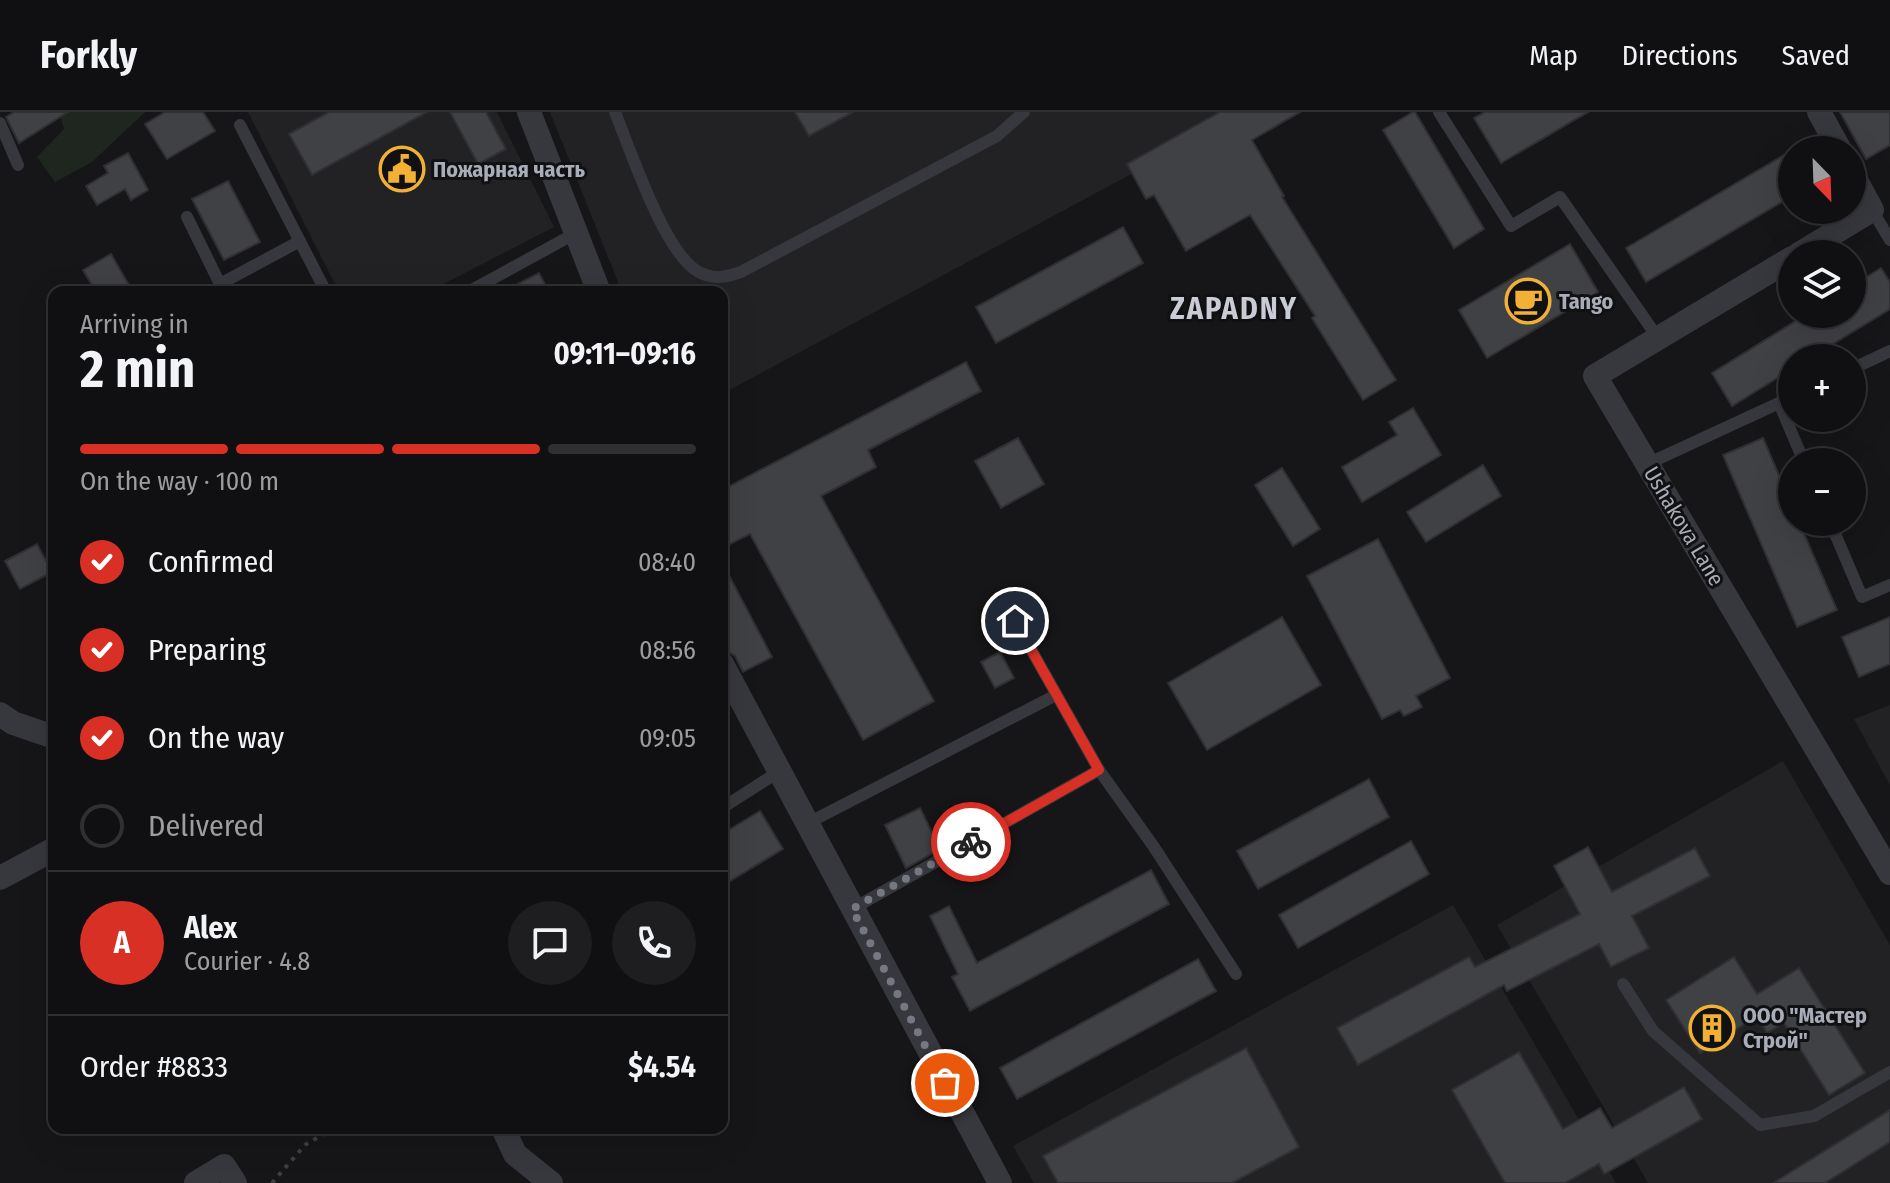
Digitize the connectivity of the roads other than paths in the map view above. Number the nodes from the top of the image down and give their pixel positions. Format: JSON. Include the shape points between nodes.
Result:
{"nodes":[{"id":1,"x":529,"y":112,"type":"edge"},
{"id":2,"x":615,"y":112,"type":"edge"},
{"id":3,"x":1024,"y":112,"type":"edge"},
{"id":4,"x":1439,"y":112,"type":"edge"},
{"id":5,"x":1819,"y":112,"type":"edge"},
{"id":6,"x":0,"y":123,"type":"edge"},
{"id":7,"x":240,"y":125,"type":"dead end"},
{"id":8,"x":1832,"y":136,"type":"edge"},
{"id":9,"x":18,"y":165,"type":"dead end"},
{"id":10,"x":1866,"y":189,"type":"edge"},
{"id":11,"x":1881,"y":206,"type":"edge"},
{"id":12,"x":187,"y":217,"type":"dead end"},
{"id":13,"x":576,"y":233,"type":"junction"},
{"id":14,"x":1823,"y":240,"type":"edge"},
{"id":15,"x":1890,"y":240,"type":"edge"},
{"id":16,"x":300,"y":241,"type":"junction"},
{"id":17,"x":1778,"y":266,"type":"edge"},
{"id":18,"x":323,"y":286,"type":"edge"},
{"id":19,"x":489,"y":286,"type":"edge"},
{"id":20,"x":597,"y":286,"type":"edge"},
{"id":21,"x":1658,"y":338,"type":"junction"},
{"id":22,"x":1890,"y":351,"type":"edge"},
{"id":23,"x":1866,"y":362,"type":"edge"},
{"id":24,"x":1778,"y":403,"type":"edge"},
{"id":25,"x":1647,"y":464,"type":"junction"},
{"id":26,"x":1836,"y":536,"type":"edge"},
{"id":27,"x":1890,"y":585,"type":"edge"},
{"id":28,"x":1015,"y":621,"type":"dead end"},
{"id":29,"x":728,"y":675,"type":"edge"},
{"id":30,"x":1056,"y":695,"type":"junction"},
{"id":31,"x":0,"y":714,"type":"edge"},
{"id":32,"x":48,"y":735,"type":"edge"},
{"id":33,"x":1099,"y":770,"type":"junction"},
{"id":34,"x":780,"y":771,"type":"junction"},
{"id":35,"x":728,"y":804,"type":"edge"},
{"id":36,"x":808,"y":823,"type":"junction"},
{"id":37,"x":48,"y":852,"type":"edge"},
{"id":38,"x":1887,"y":860,"type":"edge"},
{"id":39,"x":0,"y":878,"type":"edge"},
{"id":40,"x":852,"y":909,"type":"junction"},
{"id":41,"x":1236,"y":974,"type":"dead end"},
{"id":42,"x":1623,"y":984,"type":"dead end"},
{"id":43,"x":1890,"y":1072,"type":"edge"},
{"id":44,"x":506,"y":1134,"type":"edge"},
{"id":45,"x":196,"y":1183,"type":"edge"},
{"id":46,"x":235,"y":1183,"type":"edge"},
{"id":47,"x":551,"y":1183,"type":"edge"},
{"id":48,"x":1000,"y":1183,"type":"edge"}],
"edges":[{"from":1,"to":13,"type":"street"},
{"from":2,"to":3,"type":"lane","via":[[671,241],[697,272],[727,277],[997,136]]},
{"from":4,"to":21,"type":"lane","via":[[1511,226],[1560,197]]},
{"from":5,"to":8,"type":"street"},
{"from":6,"to":9,"type":"lane"},
{"from":7,"to":16,"type":"lane"},
{"from":10,"to":11,"type":"street"},
{"from":11,"to":14,"type":"street"},
{"from":11,"to":15,"type":"lane"},
{"from":12,"to":16,"type":"lane","via":[[220,284]]},
{"from":13,"to":19,"type":"lane"},
{"from":13,"to":20,"type":"street"},
{"from":16,"to":18,"type":"lane"},
{"from":17,"to":21,"type":"street","name":"Ushakova Lane"},
{"from":21,"to":25,"type":"street","name":"Ushakova Lane","via":[[1595,376]]},
{"from":22,"to":23,"type":"lane"},
{"from":24,"to":25,"type":"lane"},
{"from":25,"to":38,"type":"street","name":"Ushakova Lane"},
{"from":26,"to":27,"type":"lane","via":[[1862,597]]},
{"from":28,"to":30,"type":"lane"},
{"from":29,"to":34,"type":"street"},
{"from":30,"to":33,"type":"lane"},
{"from":30,"to":36,"type":"lane"},
{"from":31,"to":32,"type":"street"},
{"from":33,"to":40,"type":"lane"},
{"from":33,"to":41,"type":"lane"},
{"from":34,"to":35,"type":"lane"},
{"from":34,"to":36,"type":"street"},
{"from":36,"to":40,"type":"street"},
{"from":37,"to":39,"type":"street"},
{"from":40,"to":48,"type":"street"},
{"from":42,"to":43,"type":"lane","via":[[1653,1031],[1760,1125],[1814,1116]]},
{"from":44,"to":47,"type":"street","via":[[515,1154]]},
{"from":45,"to":46,"type":"street","via":[[224,1166]]}]}
